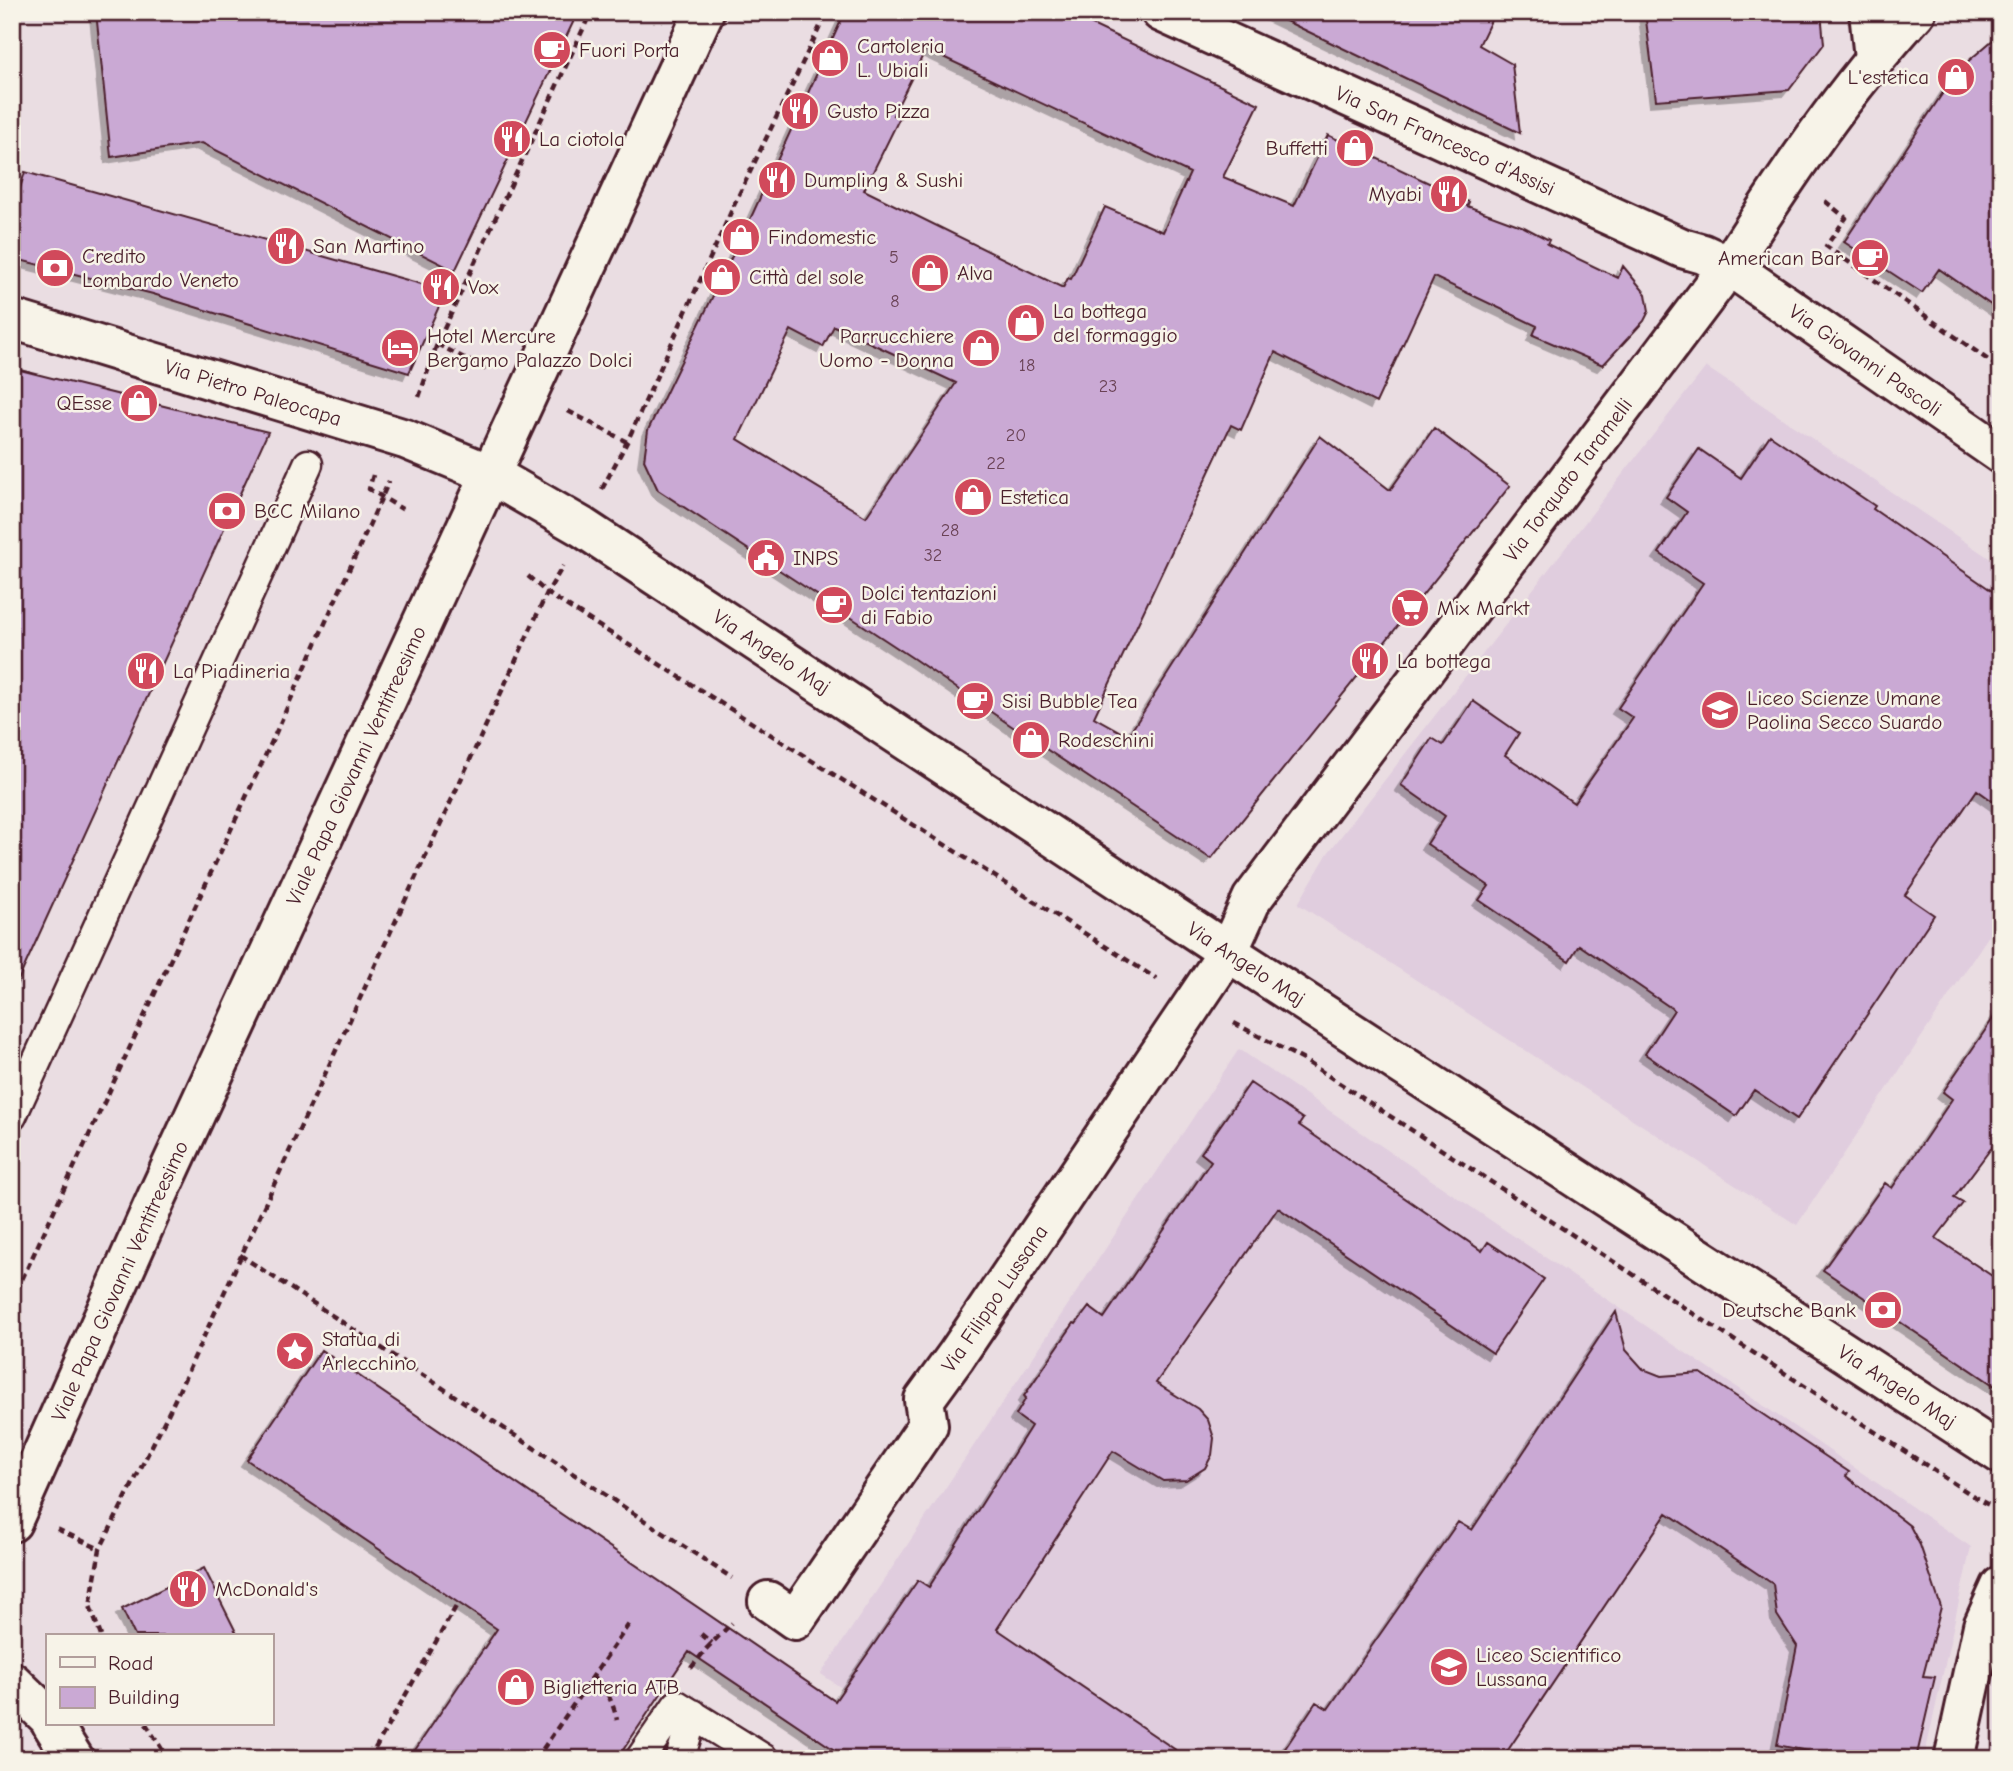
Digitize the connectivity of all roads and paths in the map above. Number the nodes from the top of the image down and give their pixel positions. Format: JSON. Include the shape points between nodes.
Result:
{"nodes":[{"id":1,"x":591,"y":12,"type":"edge"},
{"id":2,"x":704,"y":12,"type":"edge"},
{"id":3,"x":827,"y":12,"type":"edge"},
{"id":4,"x":1161,"y":12,"type":"edge"},
{"id":5,"x":1870,"y":12,"type":"edge"},
{"id":6,"x":1916,"y":12,"type":"edge"},
{"id":7,"x":1874,"y":58,"type":"junction"},
{"id":8,"x":1788,"y":173,"type":"junction"},
{"id":9,"x":1729,"y":266,"type":"junction"},
{"id":10,"x":12,"y":319,"type":"edge"},
{"id":11,"x":2001,"y":369,"type":"edge"},
{"id":12,"x":405,"y":439,"type":"junction"},
{"id":13,"x":2001,"y":454,"type":"edge"},
{"id":14,"x":309,"y":464,"type":"dead end"},
{"id":15,"x":490,"y":474,"type":"junction"},
{"id":16,"x":383,"y":497,"type":"junction"},
{"id":17,"x":402,"y":509,"type":"dead end"},
{"id":18,"x":582,"y":527,"type":"junction"},
{"id":19,"x":527,"y":576,"type":"dead end"},
{"id":20,"x":547,"y":593,"type":"junction"},
{"id":21,"x":1228,"y":952,"type":"junction"},
{"id":22,"x":1194,"y":1002,"type":"junction"},
{"id":23,"x":12,"y":1116,"type":"edge"},
{"id":24,"x":240,"y":1255,"type":"junction"},
{"id":25,"x":12,"y":1301,"type":"edge"},
{"id":26,"x":2001,"y":1454,"type":"edge"},
{"id":27,"x":2001,"y":1511,"type":"edge"},
{"id":28,"x":12,"y":1522,"type":"edge"},
{"id":29,"x":2001,"y":1586,"type":"edge"},
{"id":30,"x":458,"y":1603,"type":"dead end"},
{"id":31,"x":754,"y":1608,"type":"junction"},
{"id":32,"x":629,"y":1623,"type":"dead end"},
{"id":33,"x":100,"y":1634,"type":"edge"},
{"id":34,"x":701,"y":1634,"type":"dead end"},
{"id":35,"x":712,"y":1643,"type":"junction"},
{"id":36,"x":686,"y":1674,"type":"dead end"},
{"id":37,"x":592,"y":1677,"type":"junction"},
{"id":38,"x":12,"y":1682,"type":"edge"},
{"id":39,"x":577,"y":1683,"type":"dead end"},
{"id":40,"x":584,"y":1689,"type":"junction"},
{"id":41,"x":685,"y":1709,"type":"junction"},
{"id":42,"x":46,"y":1724,"type":"edge"},
{"id":43,"x":549,"y":1725,"type":"dead end"},
{"id":44,"x":147,"y":1726,"type":"edge"},
{"id":45,"x":618,"y":1727,"type":"dead end"},
{"id":46,"x":556,"y":1730,"type":"junction"},
{"id":47,"x":734,"y":1750,"type":"edge"},
{"id":48,"x":168,"y":1759,"type":"edge"},
{"id":49,"x":369,"y":1759,"type":"edge"},
{"id":50,"x":536,"y":1759,"type":"edge"},
{"id":51,"x":640,"y":1759,"type":"edge"},
{"id":52,"x":680,"y":1759,"type":"edge"},
{"id":53,"x":764,"y":1759,"type":"edge"},
{"id":54,"x":1954,"y":1759,"type":"edge"}],
"edges":[{"from":1,"to":12,"type":"path","via":[[436,344]]},
{"from":2,"to":15,"type":"street","name":"Viale Papa Giovanni Ventitreesimo"},
{"from":3,"to":18,"type":"path","via":[[627,442]]},
{"from":4,"to":9,"type":"street","name":"Via San Francesco d'Assisi"},
{"from":5,"to":7,"type":"street"},
{"from":6,"to":7,"type":"street","name":"Via Torquato Taramelli"},
{"from":7,"to":8,"type":"street","name":"Via Torquato Taramelli"},
{"from":8,"to":9,"type":"street","name":"Via Torquato Taramelli"},
{"from":8,"to":11,"type":"path","via":[[1846,218],[1826,246]]},
{"from":9,"to":13,"type":"street","name":"Via Giovanni Pascoli"},
{"from":9,"to":21,"type":"street","name":"Via Torquato Taramelli","via":[[1252,899]]},
{"from":10,"to":12,"type":"street","name":"Via Pietro Paleocapa"},
{"from":12,"to":15,"type":"street","name":"Via Pietro Paleocapa"},
{"from":12,"to":16,"type":"path"},
{"from":14,"to":23,"type":"lane"},
{"from":15,"to":18,"type":"street","name":"Via Angelo Maj"},
{"from":15,"to":28,"type":"street","name":"Viale Papa Giovanni Ventitreesimo"},
{"from":16,"to":17,"type":"path"},
{"from":16,"to":25,"type":"path"},
{"from":18,"to":20,"type":"path"},
{"from":18,"to":21,"type":"street","name":"Via Angelo Maj"},
{"from":19,"to":20,"type":"path"},
{"from":20,"to":22,"type":"path"},
{"from":20,"to":24,"type":"path"},
{"from":21,"to":22,"type":"street","name":"Via Filippo Lussana"},
{"from":21,"to":26,"type":"street","name":"Via Angelo Maj"},
{"from":22,"to":27,"type":"path","via":[[1304,1060]]},
{"from":22,"to":31,"type":"street","name":"Via Filippo Lussana","via":[[924,1400],[928,1425],[796,1620]]},
{"from":24,"to":31,"type":"path"},
{"from":24,"to":33,"type":"path","via":[[100,1549],[90,1606]]},
{"from":29,"to":54,"type":"street","via":[[1983,1626]]},
{"from":30,"to":49,"type":"path"},
{"from":31,"to":35,"type":"path"},
{"from":32,"to":37,"type":"path"},
{"from":34,"to":35,"type":"path"},
{"from":35,"to":36,"type":"path"},
{"from":37,"to":40,"type":"path"},
{"from":37,"to":45,"type":"path","via":[[602,1684],[614,1705]]},
{"from":38,"to":42,"type":"street"},
{"from":39,"to":40,"type":"path"},
{"from":40,"to":46,"type":"path"},
{"from":41,"to":47,"type":"lane"},
{"from":41,"to":51,"type":"lane"},
{"from":41,"to":52,"type":"lane"},
{"from":43,"to":46,"type":"path"},
{"from":44,"to":48,"type":"path"},
{"from":46,"to":50,"type":"path"},
{"from":47,"to":53,"type":"lane"}]}
